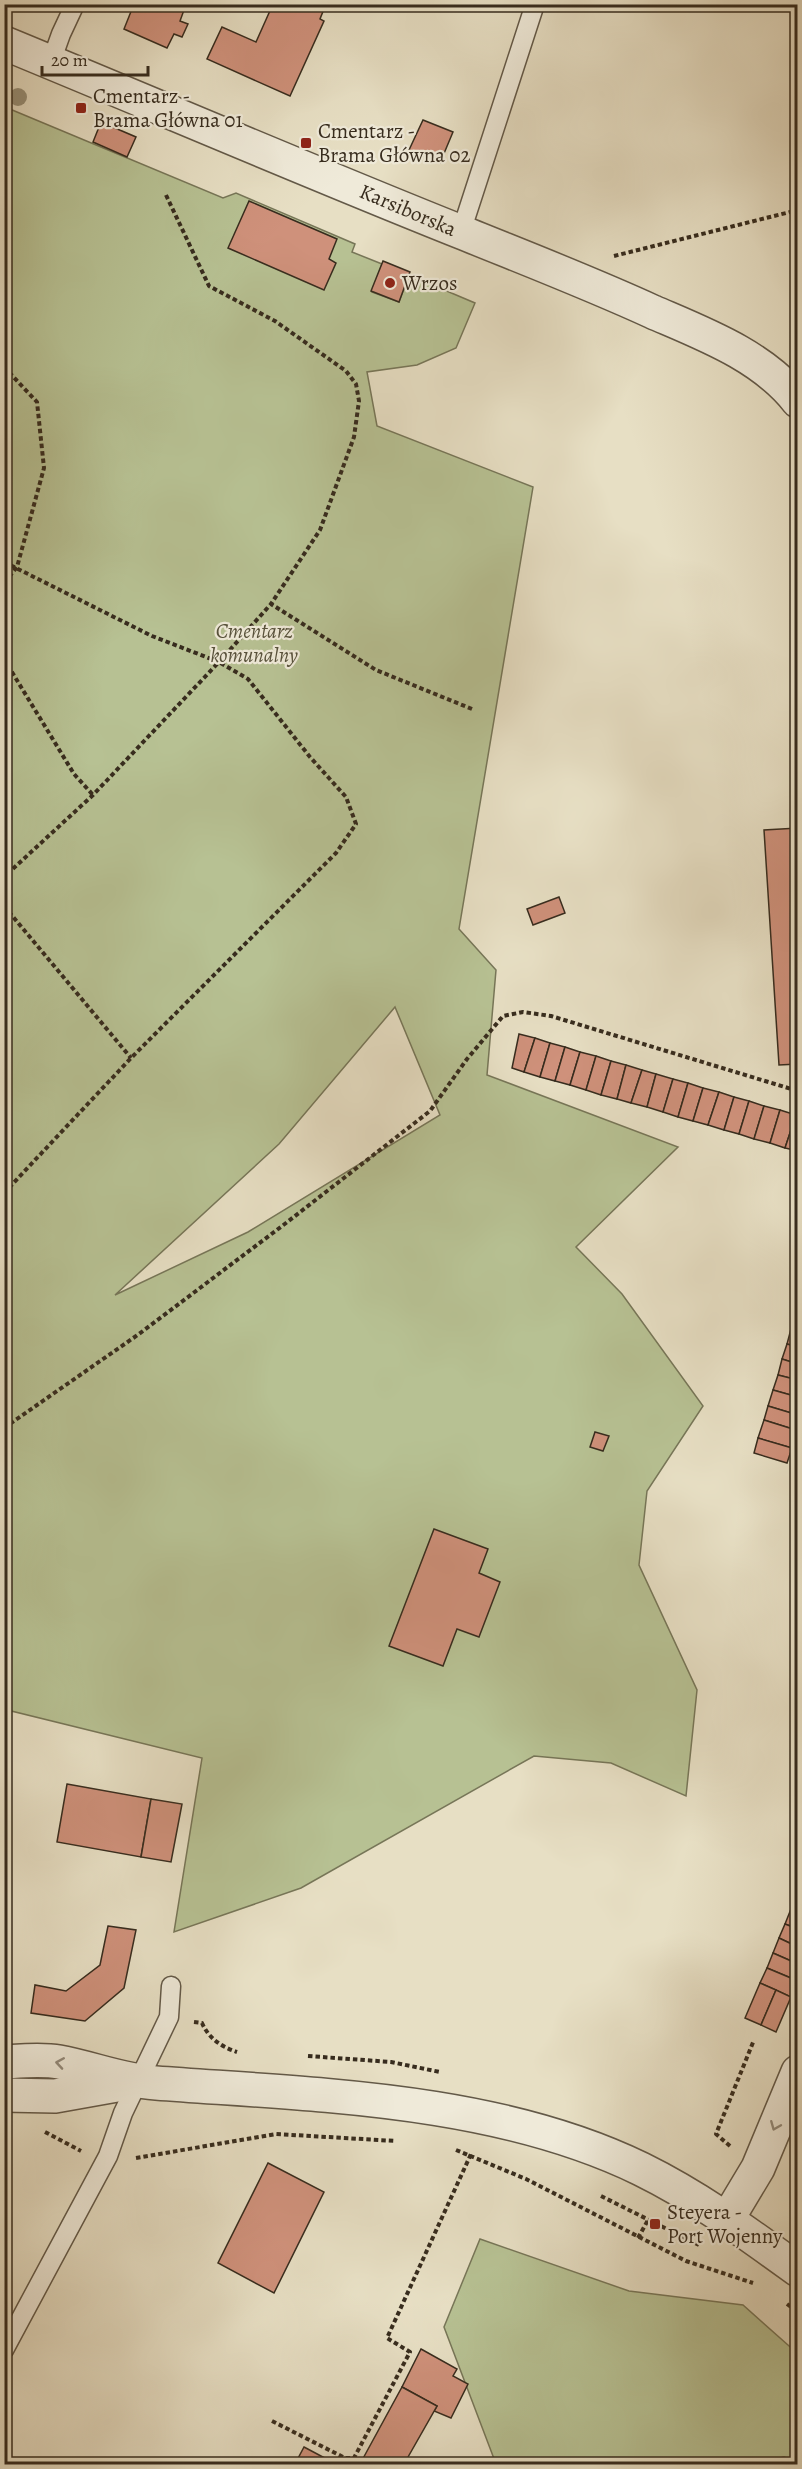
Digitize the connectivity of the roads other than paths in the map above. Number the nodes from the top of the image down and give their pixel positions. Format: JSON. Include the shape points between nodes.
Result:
{"nodes":[{"id":1,"x":75,"y":4,"type":"edge"},
{"id":2,"x":535,"y":4,"type":"edge"},
{"id":3,"x":4,"y":43,"type":"edge"},
{"id":4,"x":51,"y":62,"type":"junction"},
{"id":5,"x":461,"y":232,"type":"junction"},
{"id":6,"x":798,"y":401,"type":"edge"},
{"id":7,"x":171,"y":1986,"type":"dead end"},
{"id":8,"x":4,"y":2062,"type":"edge"},
{"id":9,"x":798,"y":2072,"type":"edge"},
{"id":10,"x":137,"y":2082,"type":"junction"},
{"id":11,"x":4,"y":2095,"type":"edge"},
{"id":12,"x":728,"y":2218,"type":"junction"},
{"id":13,"x":798,"y":2270,"type":"edge"},
{"id":14,"x":4,"y":2350,"type":"edge"}],
"edges":[{"from":1,"to":4,"type":"lane"},
{"from":2,"to":5,"type":"lane"},
{"from":3,"to":4,"type":"street","name":"Karsiborska"},
{"from":4,"to":5,"type":"street","name":"Karsiborska"},
{"from":5,"to":6,"type":"street","name":"Karsiborska","via":[[558,270],[748,357],[785,385]]},
{"from":7,"to":10,"type":"lane","via":[[169,2017]]},
{"from":10,"to":8,"type":"street","one_way":true,"via":[[57,2061]]},
{"from":9,"to":12,"type":"street","one_way":true,"via":[[758,2168]]},
{"from":10,"to":11,"type":"street","via":[[55,2097]]},
{"from":10,"to":12,"type":"street","via":[[410,2104],[502,2121],[615,2157]]},
{"from":10,"to":14,"type":"lane","via":[[104,2164]]},
{"from":12,"to":13,"type":"street"}]}
